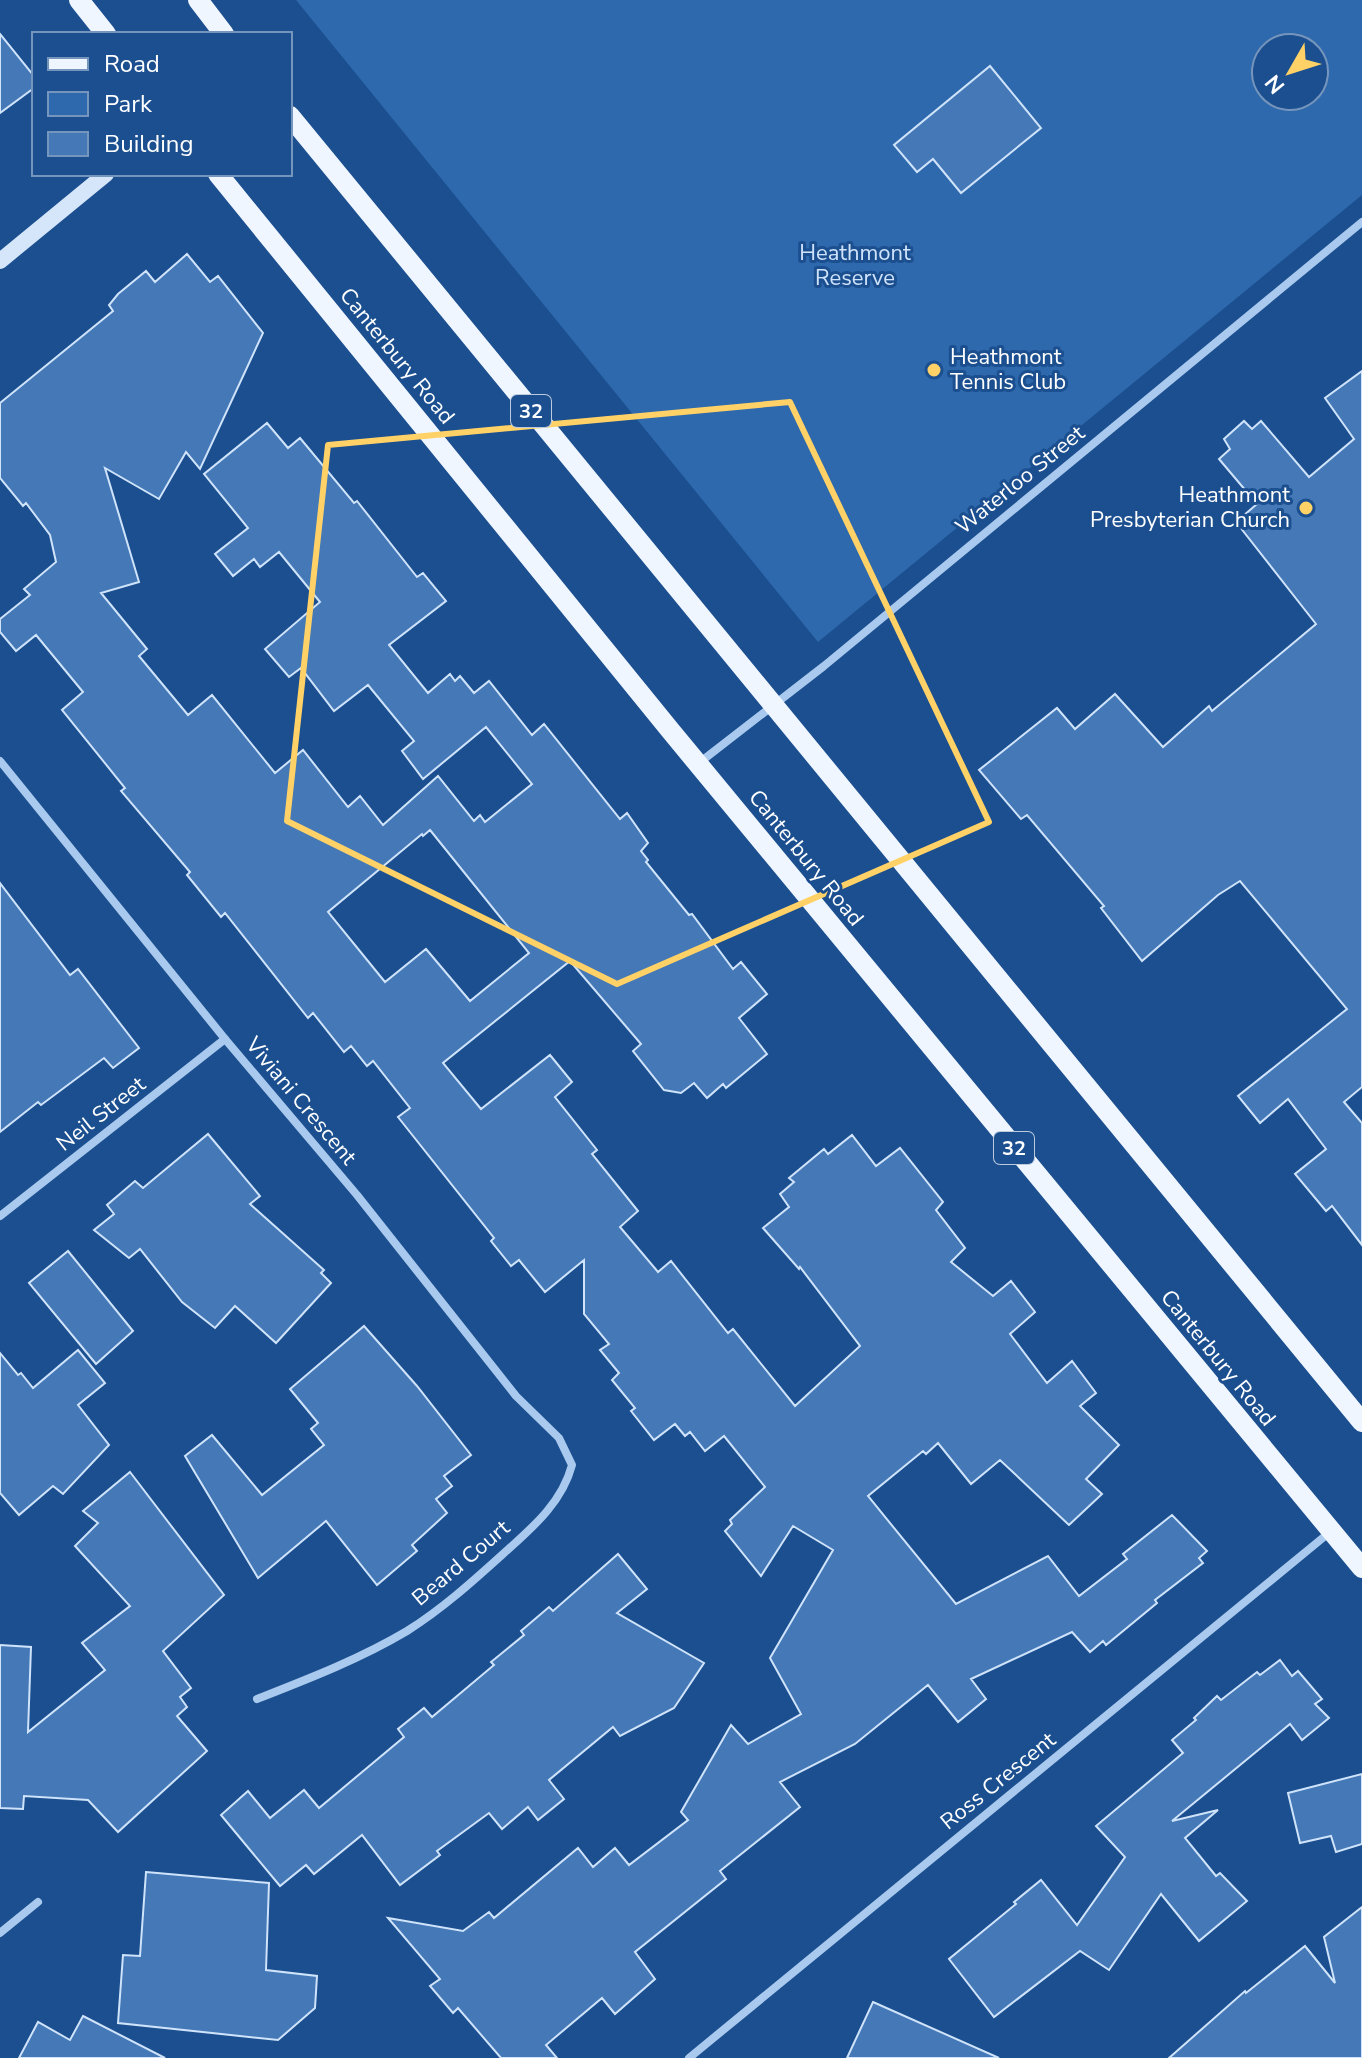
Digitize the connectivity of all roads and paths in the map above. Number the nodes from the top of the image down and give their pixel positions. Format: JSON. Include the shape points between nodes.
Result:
{"nodes":[{"id":1,"x":79,"y":0,"type":"edge"},
{"id":2,"x":198,"y":0,"type":"edge"},
{"id":3,"x":104,"y":32,"type":"edge"},
{"id":4,"x":222,"y":32,"type":"edge"},
{"id":5,"x":292,"y":118,"type":"edge"},
{"id":6,"x":104,"y":176,"type":"edge"},
{"id":7,"x":220,"y":176,"type":"edge"},
{"id":8,"x":1362,"y":222,"type":"edge"},
{"id":9,"x":0,"y":261,"type":"edge"},
{"id":10,"x":772,"y":705,"type":"junction"},
{"id":11,"x":0,"y":761,"type":"edge"},
{"id":12,"x":698,"y":764,"type":"junction"},
{"id":13,"x":225,"y":1039,"type":"junction"},
{"id":14,"x":0,"y":1216,"type":"edge"},
{"id":15,"x":1362,"y":1422,"type":"edge"},
{"id":16,"x":572,"y":1465,"type":"joint"},
{"id":17,"x":1330,"y":1532,"type":"junction"},
{"id":18,"x":1362,"y":1568,"type":"edge"},
{"id":19,"x":257,"y":1699,"type":"dead end"},
{"id":20,"x":38,"y":1902,"type":"dead end"},
{"id":21,"x":0,"y":1933,"type":"edge"},
{"id":22,"x":689,"y":2058,"type":"edge"}],
"edges":[{"from":1,"to":3,"type":"main road"},
{"from":2,"to":4,"type":"main road"},
{"from":5,"to":10,"type":"main road","number":"32"},
{"from":6,"to":9,"type":"main road"},
{"from":7,"to":12,"type":"main road","name":"Canterbury Road","number":"32"},
{"from":8,"to":10,"type":"street","name":"Waterloo Street"},
{"from":10,"to":12,"type":"street","name":"Waterloo Street"},
{"from":10,"to":15,"type":"main road","number":"32"},
{"from":11,"to":13,"type":"street","name":"Viviani Crescent"},
{"from":12,"to":17,"type":"main road","name":"Canterbury Road","number":"32"},
{"from":13,"to":14,"type":"street","name":"Neil Street"},
{"from":13,"to":16,"type":"street","name":"Viviani Crescent","via":[[516,1396],[559,1438]]},
{"from":16,"to":19,"type":"street","name":"Beard Court","via":[[567,1486],[555,1503],[450,1601],[368,1652]]},
{"from":17,"to":18,"type":"main road","name":"Canterbury Road","number":"32"},
{"from":17,"to":22,"type":"street","name":"Ross Crescent"},
{"from":20,"to":21,"type":"street"}]}
